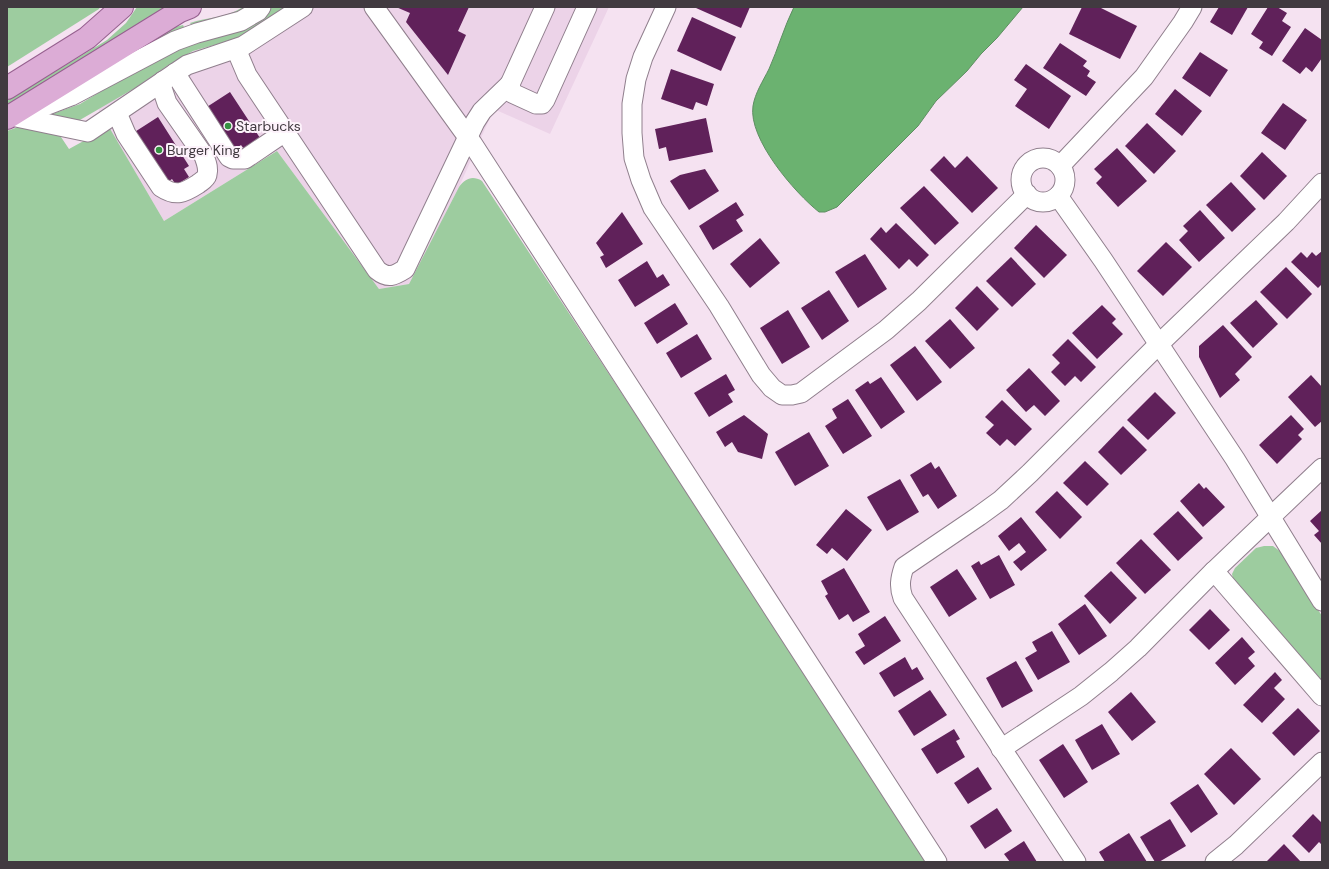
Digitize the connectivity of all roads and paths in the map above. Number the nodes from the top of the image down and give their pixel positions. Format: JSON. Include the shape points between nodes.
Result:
{"nodes":[{"id":1,"x":122,"y":7,"type":"edge"},
{"id":2,"x":190,"y":7,"type":"edge"},
{"id":3,"x":261,"y":7,"type":"edge"},
{"id":4,"x":303,"y":7,"type":"edge"},
{"id":5,"x":374,"y":7,"type":"edge"},
{"id":6,"x":545,"y":7,"type":"edge"},
{"id":7,"x":588,"y":7,"type":"edge"},
{"id":8,"x":666,"y":7,"type":"edge"},
{"id":9,"x":1192,"y":7,"type":"edge"},
{"id":10,"x":236,"y":49,"type":"junction"},
{"id":11,"x":169,"y":77,"type":"junction"},
{"id":12,"x":510,"y":84,"type":"junction"},
{"id":13,"x":7,"y":88,"type":"edge"},
{"id":14,"x":117,"y":113,"type":"junction"},
{"id":15,"x":10,"y":119,"type":"edge"},
{"id":16,"x":285,"y":132,"type":"junction"},
{"id":17,"x":470,"y":140,"type":"junction"},
{"id":18,"x":1060,"y":166,"type":"junction"},
{"id":19,"x":1322,"y":183,"type":"edge"},
{"id":20,"x":1027,"y":194,"type":"junction"},
{"id":21,"x":1058,"y":196,"type":"junction"},
{"id":22,"x":1159,"y":344,"type":"junction"},
{"id":23,"x":1322,"y":468,"type":"edge"},
{"id":24,"x":1271,"y":518,"type":"junction"},
{"id":25,"x":1214,"y":571,"type":"junction"},
{"id":26,"x":1322,"y":601,"type":"edge"},
{"id":27,"x":1322,"y":696,"type":"edge"},
{"id":28,"x":1001,"y":749,"type":"junction"},
{"id":29,"x":1322,"y":762,"type":"edge"},
{"id":30,"x":937,"y":862,"type":"edge"},
{"id":31,"x":1076,"y":862,"type":"edge"},
{"id":32,"x":1215,"y":862,"type":"edge"}],
"edges":[{"from":1,"to":13,"type":"main road","via":[[87,38]]},
{"from":2,"to":15,"type":"main road"},
{"from":3,"to":15,"type":"street","via":[[241,21],[175,41],[71,96]]},
{"from":4,"to":10,"type":"street"},
{"from":5,"to":17,"type":"street"},
{"from":6,"to":12,"type":"street"},
{"from":7,"to":12,"type":"street","via":[[542,104],[536,104],[512,93]]},
{"from":8,"to":20,"type":"street","via":[[636,79],[632,104],[634,158],[653,208],[719,306],[761,375],[782,395],[801,393],[886,330],[919,301]]},
{"from":9,"to":18,"type":"street","via":[[1144,77]]},
{"from":10,"to":11,"type":"street","via":[[186,65]]},
{"from":10,"to":16,"type":"street","via":[[246,75]]},
{"from":11,"to":14,"type":"street"},
{"from":11,"to":14,"type":"street","via":[[162,88],[167,103],[204,156],[207,175],[203,181],[186,192],[177,194],[161,187],[126,134]]},
{"from":11,"to":16,"type":"street","via":[[233,159],[244,159]]},
{"from":12,"to":17,"type":"street","via":[[482,111]]},
{"from":14,"to":15,"type":"street","via":[[88,132]]},
{"from":16,"to":17,"type":"street","via":[[377,270],[382,274],[394,276],[405,269]]},
{"from":17,"to":30,"type":"street"},
{"from":18,"to":20,"type":"street","via":[[1047,158],[1032,161],[1026,166],[1022,180]]},
{"from":18,"to":21,"type":"street","via":[[1065,178]]},
{"from":19,"to":22,"type":"street","via":[[1286,222]]},
{"from":20,"to":21,"type":"street","via":[[1045,202]]},
{"from":21,"to":22,"type":"street"},
{"from":22,"to":24,"type":"street"},
{"from":22,"to":28,"type":"street","via":[[1001,500],[904,567],[900,580],[903,598]]},
{"from":23,"to":24,"type":"street"},
{"from":24,"to":25,"type":"street"},
{"from":24,"to":26,"type":"street"},
{"from":25,"to":27,"type":"street"},
{"from":25,"to":28,"type":"street","via":[[1111,672],[1081,696]]},
{"from":28,"to":31,"type":"street"},
{"from":29,"to":32,"type":"street"}]}
